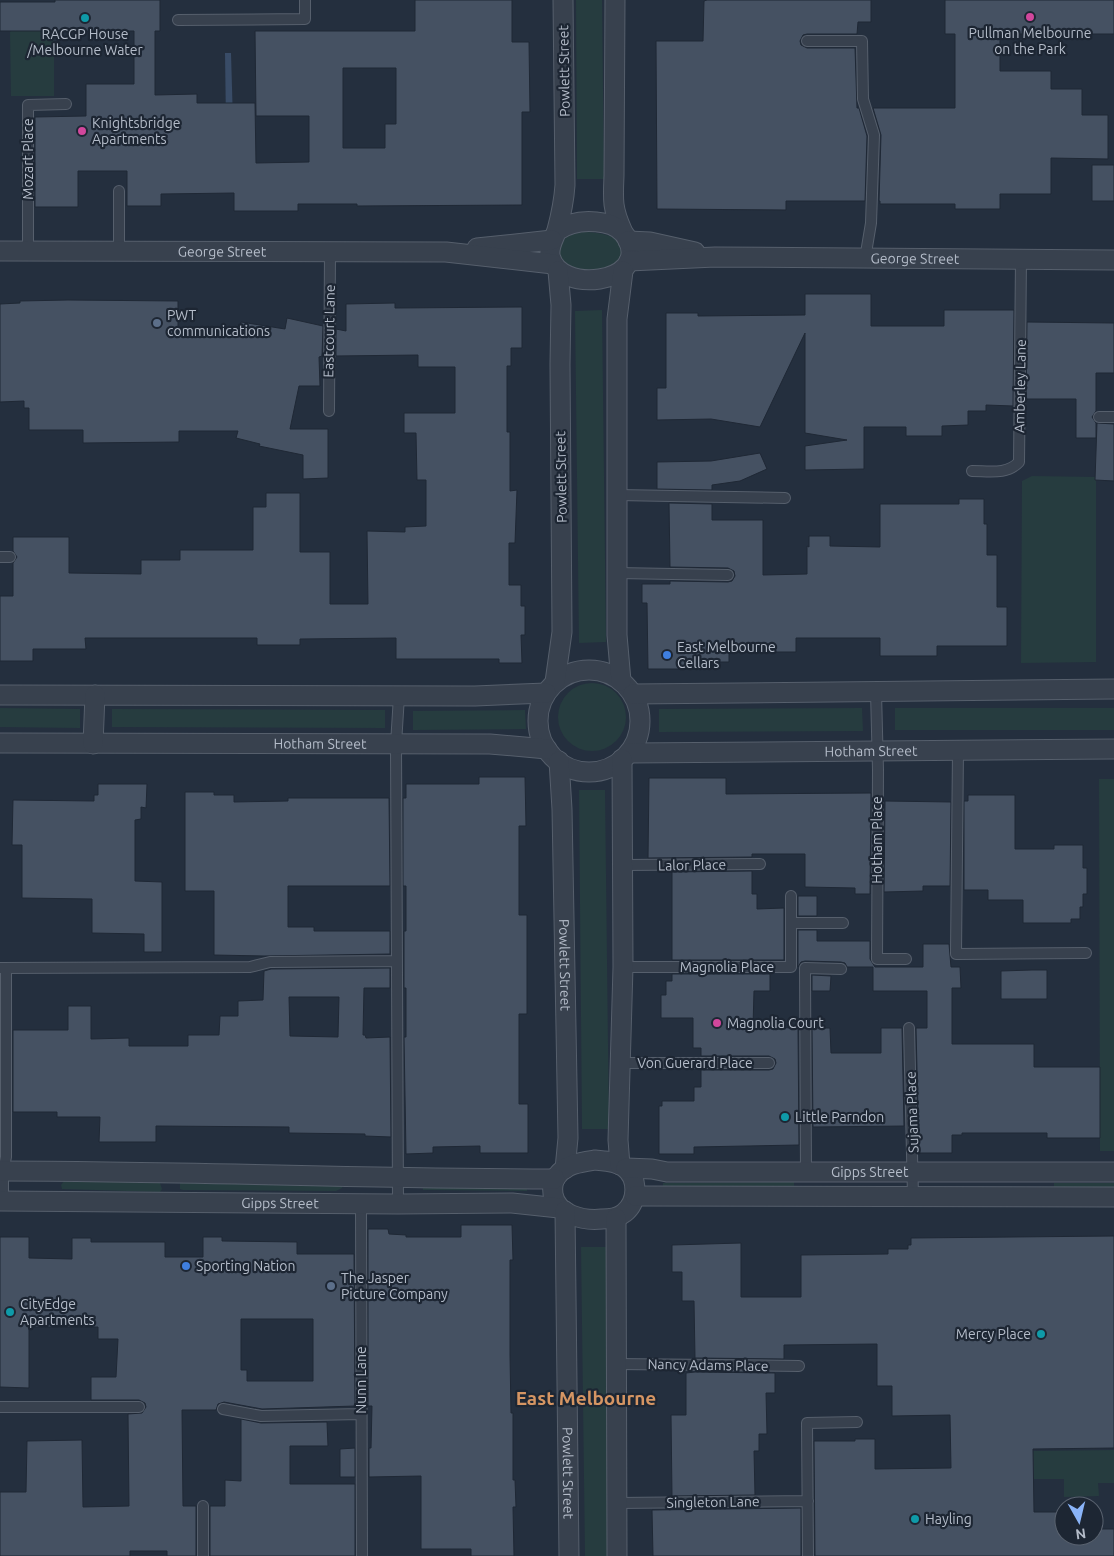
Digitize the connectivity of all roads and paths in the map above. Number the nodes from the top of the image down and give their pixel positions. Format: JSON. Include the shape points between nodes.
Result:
{"nodes":[{"id":1,"x":305,"y":0,"type":"edge"},
{"id":2,"x":563,"y":0,"type":"edge"},
{"id":3,"x":615,"y":0,"type":"edge"},
{"id":4,"x":178,"y":20,"type":"dead end"},
{"id":5,"x":807,"y":41,"type":"dead end"},
{"id":6,"x":66,"y":104,"type":"dead end"},
{"id":7,"x":119,"y":191,"type":"dead end"},
{"id":8,"x":625,"y":235,"type":"junction"},
{"id":9,"x":554,"y":236,"type":"junction"},
{"id":10,"x":0,"y":251,"type":"edge"},
{"id":11,"x":28,"y":251,"type":"junction"},
{"id":12,"x":119,"y":251,"type":"junction"},
{"id":13,"x":330,"y":252,"type":"junction"},
{"id":14,"x":446,"y":252,"type":"junction"},
{"id":15,"x":716,"y":257,"type":"junction"},
{"id":16,"x":865,"y":259,"type":"junction"},
{"id":17,"x":1021,"y":259,"type":"junction"},
{"id":18,"x":1114,"y":260,"type":"edge"},
{"id":19,"x":626,"y":266,"type":"junction"},
{"id":20,"x":555,"y":267,"type":"junction"},
{"id":21,"x":328,"y":411,"type":"dead end"},
{"id":22,"x":1099,"y":417,"type":"dead end"},
{"id":23,"x":1114,"y":417,"type":"edge"},
{"id":24,"x":972,"y":471,"type":"dead end"},
{"id":25,"x":617,"y":495,"type":"junction"},
{"id":26,"x":785,"y":498,"type":"dead end"},
{"id":27,"x":617,"y":573,"type":"junction"},
{"id":28,"x":728,"y":575,"type":"dead end"},
{"id":29,"x":627,"y":687,"type":"junction"},
{"id":30,"x":551,"y":688,"type":"junction"},
{"id":31,"x":1114,"y":690,"type":"edge"},
{"id":32,"x":876,"y":692,"type":"junction"},
{"id":33,"x":0,"y":695,"type":"edge"},
{"id":34,"x":95,"y":695,"type":"junction"},
{"id":35,"x":400,"y":696,"type":"junction"},
{"id":36,"x":0,"y":743,"type":"edge"},
{"id":37,"x":93,"y":744,"type":"junction"},
{"id":38,"x":396,"y":744,"type":"junction"},
{"id":39,"x":1114,"y":749,"type":"edge"},
{"id":40,"x":877,"y":750,"type":"junction"},
{"id":41,"x":958,"y":750,"type":"junction"},
{"id":42,"x":553,"y":755,"type":"junction"},
{"id":43,"x":626,"y":756,"type":"junction"},
{"id":44,"x":760,"y":864,"type":"dead end"},
{"id":45,"x":623,"y":865,"type":"junction"},
{"id":46,"x":791,"y":896,"type":"dead end"},
{"id":47,"x":791,"y":923,"type":"junction"},
{"id":48,"x":843,"y":923,"type":"dead end"},
{"id":49,"x":1086,"y":953,"type":"dead end"},
{"id":50,"x":906,"y":959,"type":"dead end"},
{"id":51,"x":397,"y":961,"type":"junction"},
{"id":52,"x":624,"y":967,"type":"junction"},
{"id":53,"x":3,"y":968,"type":"edge"},
{"id":54,"x":841,"y":969,"type":"dead end"},
{"id":55,"x":909,"y":1028,"type":"dead end"},
{"id":56,"x":620,"y":1063,"type":"junction"},
{"id":57,"x":769,"y":1063,"type":"dead end"},
{"id":58,"x":623,"y":1166,"type":"junction"},
{"id":59,"x":2,"y":1171,"type":"edge"},
{"id":60,"x":54,"y":1172,"type":"junction"},
{"id":61,"x":172,"y":1172,"type":"junction"},
{"id":62,"x":1042,"y":1172,"type":"junction"},
{"id":63,"x":1114,"y":1172,"type":"edge"},
{"id":64,"x":806,"y":1173,"type":"junction"},
{"id":65,"x":913,"y":1173,"type":"junction"},
{"id":66,"x":560,"y":1174,"type":"junction"},
{"id":67,"x":398,"y":1178,"type":"junction"},
{"id":68,"x":635,"y":1196,"type":"junction"},
{"id":69,"x":805,"y":1196,"type":"junction"},
{"id":70,"x":913,"y":1196,"type":"junction"},
{"id":71,"x":1042,"y":1197,"type":"junction"},
{"id":72,"x":1114,"y":1197,"type":"edge"},
{"id":73,"x":1,"y":1201,"type":"edge"},
{"id":74,"x":54,"y":1201,"type":"junction"},
{"id":75,"x":172,"y":1202,"type":"junction"},
{"id":76,"x":360,"y":1204,"type":"junction"},
{"id":77,"x":398,"y":1204,"type":"junction"},
{"id":78,"x":562,"y":1209,"type":"junction"},
{"id":79,"x":616,"y":1218,"type":"junction"},
{"id":80,"x":616,"y":1364,"type":"junction"},
{"id":81,"x":800,"y":1366,"type":"dead end"},
{"id":82,"x":0,"y":1406,"type":"edge"},
{"id":83,"x":139,"y":1407,"type":"dead end"},
{"id":84,"x":223,"y":1409,"type":"dead end"},
{"id":85,"x":361,"y":1414,"type":"junction"},
{"id":86,"x":857,"y":1422,"type":"dead end"},
{"id":87,"x":808,"y":1501,"type":"junction"},
{"id":88,"x":618,"y":1503,"type":"junction"},
{"id":89,"x":203,"y":1506,"type":"dead end"},
{"id":90,"x":203,"y":1556,"type":"edge"},
{"id":91,"x":362,"y":1556,"type":"edge"},
{"id":92,"x":569,"y":1556,"type":"edge"},
{"id":93,"x":617,"y":1556,"type":"edge"},
{"id":94,"x":808,"y":1556,"type":"edge"}],
"edges":[{"from":1,"to":4,"type":"lane","via":[[305,19]]},
{"from":2,"to":9,"type":"street","name":"Powlett Street","via":[[565,185]]},
{"from":3,"to":8,"type":"street","via":[[613,205]]},
{"from":5,"to":16,"type":"lane","via":[[862,41],[863,99],[874,135],[872,223]]},
{"from":6,"to":11,"type":"lane","name":"Mozart Place","via":[[28,105]]},
{"from":7,"to":12,"type":"lane"},
{"from":8,"to":9,"type":"street","via":[[608,224],[580,222],[563,226]]},
{"from":8,"to":15,"type":"street","name":"George Street"},
{"from":8,"to":19,"type":"street","via":[[630,251]]},
{"from":9,"to":14,"type":"street","name":"George Street"},
{"from":9,"to":20,"type":"street","via":[[550,250]]},
{"from":10,"to":11,"type":"street","name":"George Street"},
{"from":11,"to":12,"type":"street","name":"George Street"},
{"from":12,"to":13,"type":"street","name":"George Street"},
{"from":13,"to":14,"type":"street","name":"George Street"},
{"from":13,"to":21,"type":"lane","name":"Eastcourt Lane"},
{"from":14,"to":20,"type":"street","name":"George Street"},
{"from":15,"to":16,"type":"street","name":"George Street"},
{"from":15,"to":19,"type":"street","name":"George Street"},
{"from":16,"to":17,"type":"street","name":"George Street"},
{"from":17,"to":18,"type":"street","name":"George Street"},
{"from":17,"to":24,"type":"lane","name":"Amberley Lane","via":[[1019,462],[1006,471]]},
{"from":19,"to":20,"type":"street","via":[[608,278],[590,280],[564,275]]},
{"from":19,"to":25,"type":"street","via":[[618,319]]},
{"from":20,"to":30,"type":"street","name":"Powlett Street","via":[[561,305],[562,632]]},
{"from":22,"to":23,"type":"lane"},
{"from":25,"to":26,"type":"lane"},
{"from":25,"to":27,"type":"street"},
{"from":27,"to":28,"type":"lane"},
{"from":27,"to":29,"type":"street","via":[[617,635]]},
{"from":29,"to":30,"type":"street","via":[[606,672],[588,670],[571,673]]},
{"from":29,"to":32,"type":"street"},
{"from":29,"to":43,"type":"street","via":[[639,709],[640,724],[637,739]]},
{"from":30,"to":35,"type":"street","via":[[475,696]]},
{"from":30,"to":42,"type":"street","via":[[540,707],[538,721],[540,736]]},
{"from":31,"to":32,"type":"street"},
{"from":32,"to":40,"type":"lane","name":"Hotham Place"},
{"from":33,"to":34,"type":"street"},
{"from":34,"to":35,"type":"street"},
{"from":34,"to":37,"type":"street"},
{"from":35,"to":38,"type":"lane"},
{"from":36,"to":37,"type":"street","name":"Hotham Street"},
{"from":37,"to":38,"type":"street","name":"Hotham Street"},
{"from":38,"to":42,"type":"street","name":"Hotham Street","via":[[490,744]]},
{"from":38,"to":51,"type":"lane"},
{"from":39,"to":41,"type":"street","name":"Hotham Street"},
{"from":40,"to":41,"type":"street","name":"Hotham Street"},
{"from":40,"to":43,"type":"street","name":"Hotham Street"},
{"from":40,"to":50,"type":"lane","name":"Hotham Place","via":[[877,959]]},
{"from":41,"to":49,"type":"lane","via":[[956,954]]},
{"from":42,"to":43,"type":"street","via":[[574,769],[591,772],[608,768]]},
{"from":42,"to":66,"type":"street","name":"Powlett Street","via":[[562,808],[568,1128]]},
{"from":43,"to":45,"type":"street"},
{"from":44,"to":45,"type":"lane","name":"Lalor Place"},
{"from":45,"to":52,"type":"street"},
{"from":46,"to":47,"type":"lane","name":"Magnolia Place"},
{"from":47,"to":48,"type":"lane"},
{"from":47,"to":52,"type":"lane","name":"Magnolia Place","via":[[791,967]]},
{"from":51,"to":53,"type":"lane","via":[[270,962],[250,967]]},
{"from":51,"to":67,"type":"lane"},
{"from":52,"to":56,"type":"street"},
{"from":53,"to":59,"type":"lane","via":[[6,1157]]},
{"from":54,"to":64,"type":"lane","via":[[805,968]]},
{"from":55,"to":65,"type":"lane","name":"Sujama Place"},
{"from":56,"to":57,"type":"lane","name":"Von Guerard Place"},
{"from":56,"to":58,"type":"street","via":[[618,1140]]},
{"from":58,"to":64,"type":"street","name":"Gipps Street","via":[[667,1172]]},
{"from":58,"to":66,"type":"street","via":[[595,1160],[579,1162]]},
{"from":58,"to":68,"type":"street","via":[[633,1178]]},
{"from":59,"to":60,"type":"street","name":"Gipps Street"},
{"from":59,"to":73,"type":"lane"},
{"from":60,"to":61,"type":"street","name":"Gipps Street"},
{"from":60,"to":74,"type":"street"},
{"from":61,"to":67,"type":"street","name":"Gipps Street"},
{"from":61,"to":75,"type":"street"},
{"from":62,"to":63,"type":"street","name":"Gipps Street"},
{"from":62,"to":65,"type":"street","name":"Gipps Street"},
{"from":62,"to":71,"type":"street"},
{"from":64,"to":65,"type":"street","name":"Gipps Street"},
{"from":64,"to":69,"type":"street"},
{"from":65,"to":70,"type":"lane","name":"Sujama Place"},
{"from":66,"to":67,"type":"street","name":"Gipps Street"},
{"from":66,"to":78,"type":"street","via":[[552,1190]]},
{"from":67,"to":77,"type":"lane"},
{"from":68,"to":69,"type":"street","name":"Gipps Street"},
{"from":68,"to":79,"type":"street","via":[[632,1206]]},
{"from":69,"to":70,"type":"street","name":"Gipps Street"},
{"from":70,"to":71,"type":"street","name":"Gipps Street"},
{"from":71,"to":72,"type":"street","name":"Gipps Street"},
{"from":73,"to":74,"type":"street","name":"Gipps Street"},
{"from":74,"to":75,"type":"street","name":"Gipps Street"},
{"from":75,"to":76,"type":"street","name":"Gipps Street"},
{"from":76,"to":77,"type":"street","name":"Gipps Street"},
{"from":76,"to":85,"type":"lane","name":"Nunn Lane"},
{"from":77,"to":78,"type":"street","name":"Gipps Street","via":[[512,1203]]},
{"from":78,"to":79,"type":"street","via":[[588,1219]]},
{"from":78,"to":92,"type":"street","name":"Powlett Street"},
{"from":79,"to":80,"type":"street"},
{"from":80,"to":81,"type":"lane","name":"Nancy Adams Place"},
{"from":80,"to":88,"type":"street"},
{"from":82,"to":83,"type":"lane"},
{"from":84,"to":85,"type":"lane","via":[[262,1416]]},
{"from":85,"to":91,"type":"lane","name":"Nunn Lane"},
{"from":86,"to":87,"type":"lane","via":[[807,1423]]},
{"from":87,"to":88,"type":"lane","name":"Singleton Lane"},
{"from":87,"to":94,"type":"lane"},
{"from":88,"to":93,"type":"street"},
{"from":89,"to":90,"type":"lane"}]}
